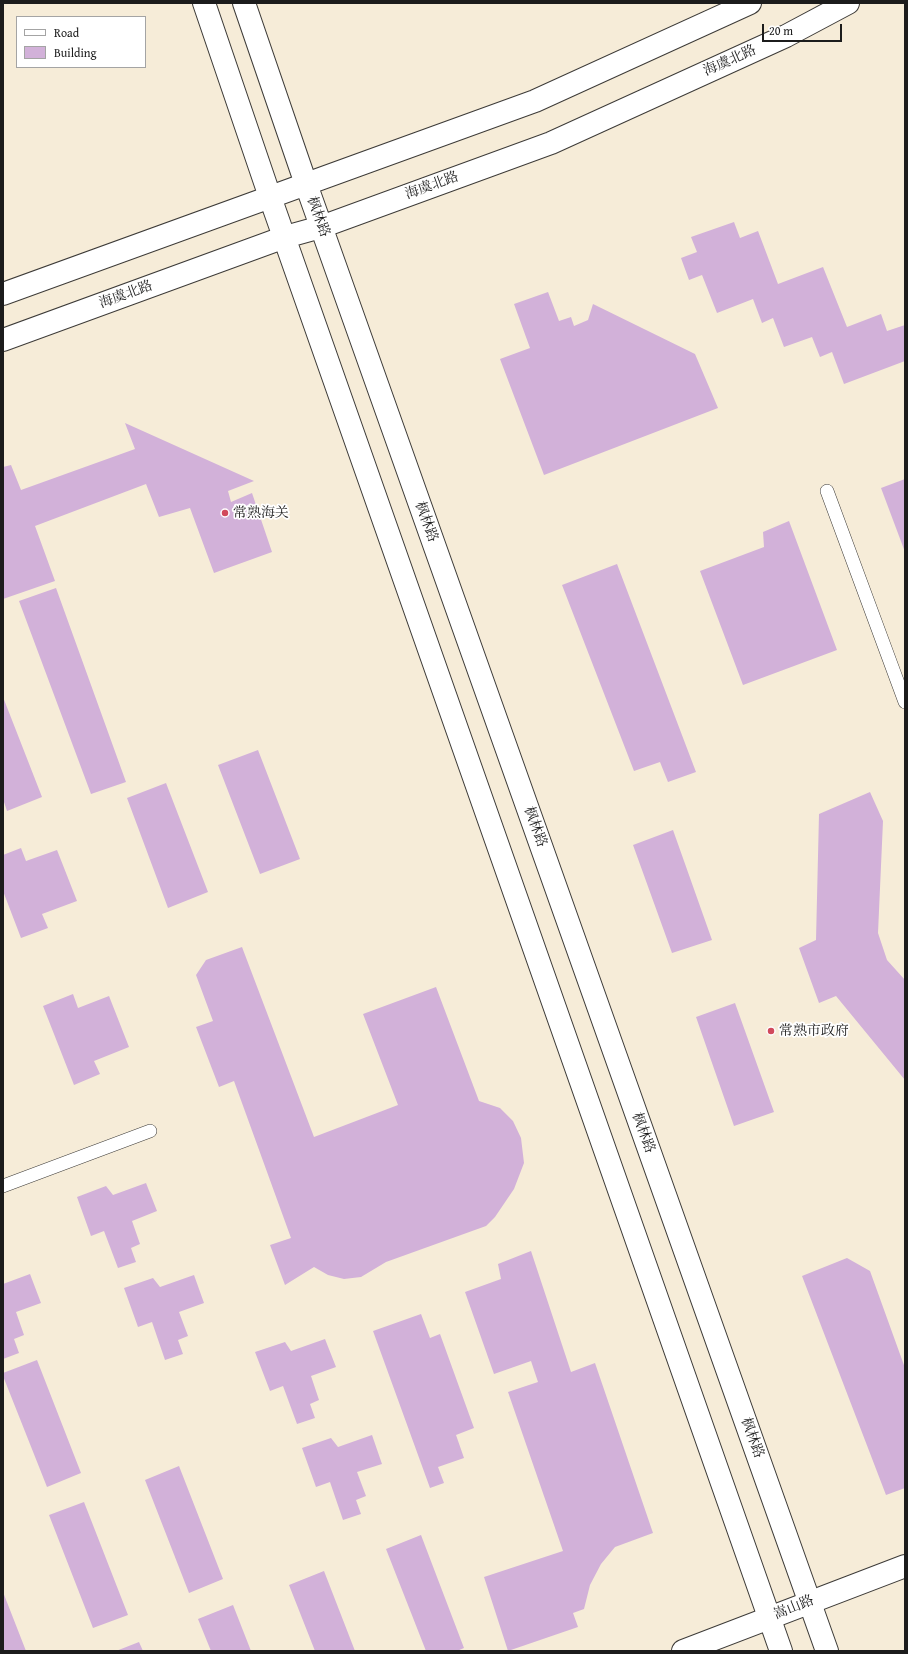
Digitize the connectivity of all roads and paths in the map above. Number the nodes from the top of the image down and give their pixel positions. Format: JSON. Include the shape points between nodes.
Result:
{"nodes":[{"id":1,"x":204,"y":3,"type":"edge"},
{"id":2,"x":244,"y":3,"type":"edge"},
{"id":3,"x":750,"y":3,"type":"edge"},
{"id":4,"x":848,"y":3,"type":"edge"},
{"id":5,"x":306,"y":184,"type":"junction"},
{"id":6,"x":270,"y":197,"type":"junction"},
{"id":7,"x":322,"y":227,"type":"junction"},
{"id":8,"x":285,"y":237,"type":"junction"},
{"id":9,"x":3,"y":294,"type":"edge"},
{"id":10,"x":3,"y":340,"type":"edge"},
{"id":11,"x":827,"y":491,"type":"dead end"},
{"id":12,"x":905,"y":702,"type":"edge"},
{"id":13,"x":150,"y":1131,"type":"dead end"},
{"id":14,"x":3,"y":1186,"type":"edge"},
{"id":15,"x":905,"y":1566,"type":"edge"},
{"id":16,"x":810,"y":1602,"type":"junction"},
{"id":17,"x":769,"y":1619,"type":"junction"},
{"id":18,"x":683,"y":1651,"type":"edge"},
{"id":19,"x":781,"y":1651,"type":"edge"},
{"id":20,"x":827,"y":1651,"type":"edge"}],
"edges":[{"from":1,"to":6,"type":"main road"},
{"from":2,"to":5,"type":"main road","name":"枫林路"},
{"from":3,"to":5,"type":"main road","via":[[535,101]]},
{"from":4,"to":7,"type":"main road","name":"海虞北路","via":[[786,36],[551,143]]},
{"from":5,"to":6,"type":"main road"},
{"from":5,"to":7,"type":"main road","name":"枫林路"},
{"from":6,"to":8,"type":"main road"},
{"from":6,"to":9,"type":"main road"},
{"from":7,"to":8,"type":"main road","name":"海虞北路"},
{"from":7,"to":16,"type":"main road","name":"枫林路"},
{"from":8,"to":10,"type":"main road","name":"海虞北路"},
{"from":8,"to":17,"type":"main road"},
{"from":11,"to":12,"type":"lane"},
{"from":13,"to":14,"type":"lane"},
{"from":15,"to":16,"type":"main road","name":"嵩山路"},
{"from":16,"to":17,"type":"main road","name":"嵩山路"},
{"from":16,"to":20,"type":"main road","name":"枫林路"},
{"from":17,"to":18,"type":"main road","name":"嵩山路"},
{"from":17,"to":19,"type":"main road"}]}
